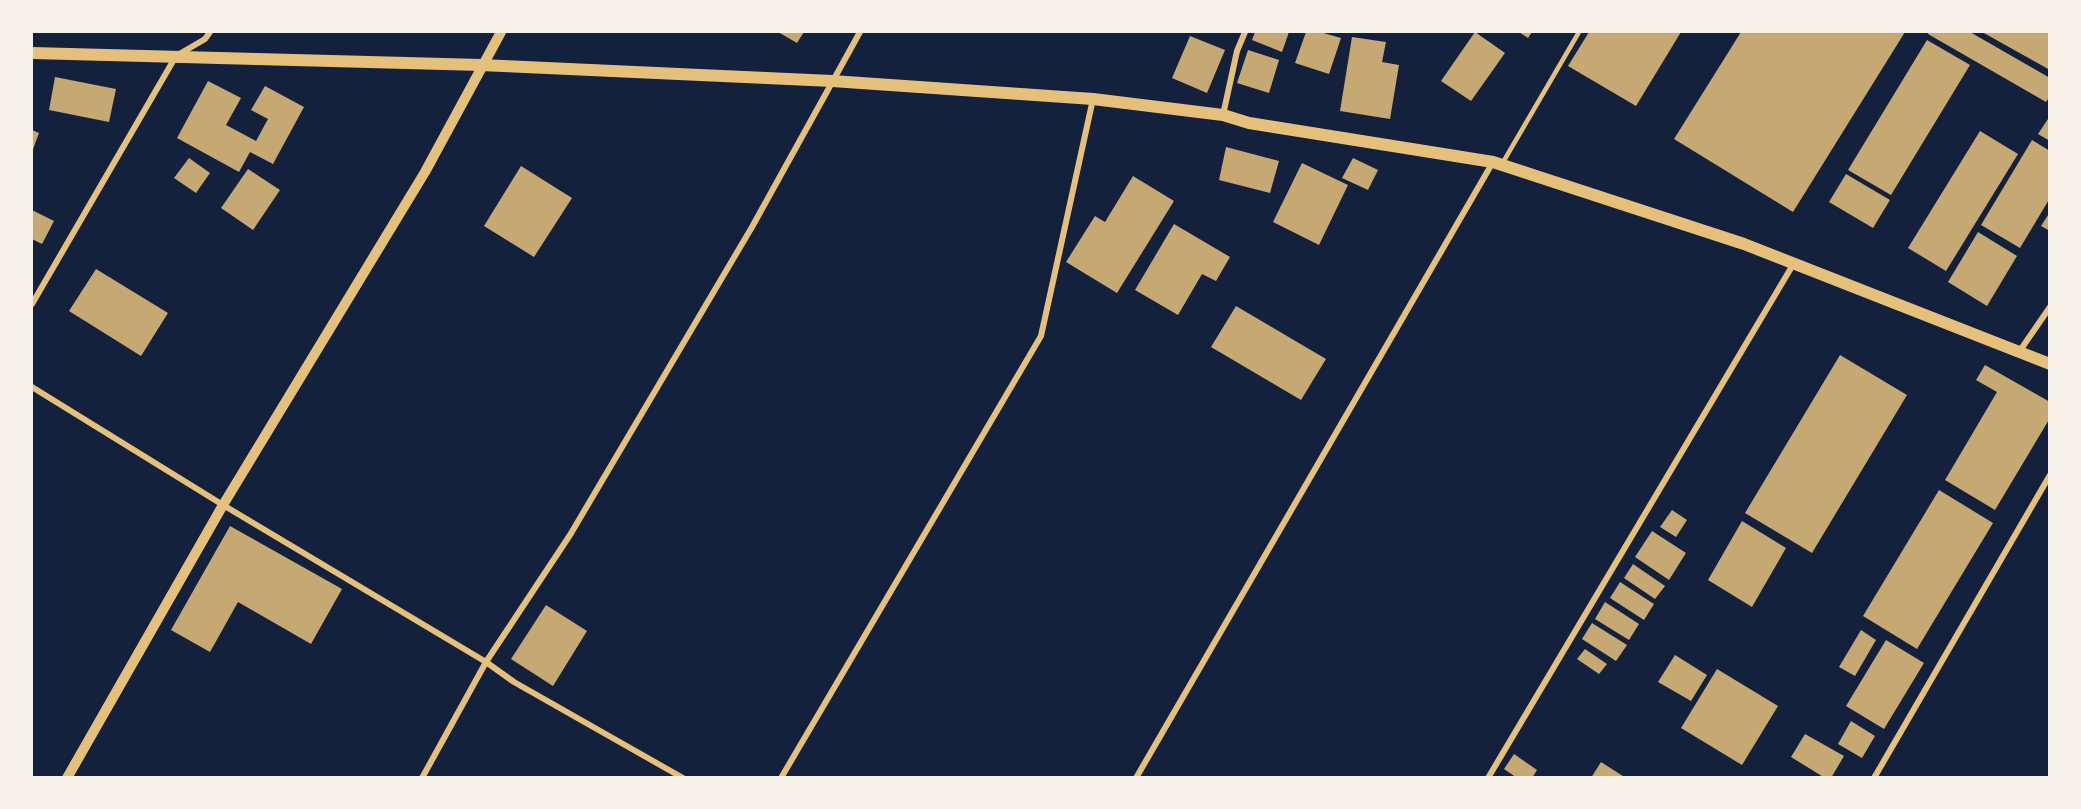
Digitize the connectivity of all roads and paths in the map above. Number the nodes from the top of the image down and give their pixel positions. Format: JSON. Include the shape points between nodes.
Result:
{"nodes":[{"id":1,"x":210,"y":32,"type":"edge"},
{"id":2,"x":501,"y":32,"type":"edge"},
{"id":3,"x":860,"y":32,"type":"edge"},
{"id":4,"x":1245,"y":32,"type":"edge"},
{"id":5,"x":1579,"y":32,"type":"edge"},
{"id":6,"x":32,"y":53,"type":"edge"},
{"id":7,"x":176,"y":56,"type":"junction"},
{"id":8,"x":481,"y":64,"type":"junction"},
{"id":9,"x":832,"y":81,"type":"junction"},
{"id":10,"x":1093,"y":99,"type":"junction"},
{"id":11,"x":1222,"y":116,"type":"junction"},
{"id":12,"x":1497,"y":164,"type":"junction"},
{"id":13,"x":1794,"y":263,"type":"junction"},
{"id":14,"x":32,"y":304,"type":"edge"},
{"id":15,"x":2049,"y":307,"type":"edge"},
{"id":16,"x":2018,"y":352,"type":"junction"},
{"id":17,"x":2049,"y":364,"type":"edge"},
{"id":18,"x":32,"y":387,"type":"edge"},
{"id":19,"x":2049,"y":475,"type":"edge"},
{"id":20,"x":224,"y":505,"type":"junction"},
{"id":21,"x":486,"y":662,"type":"junction"},
{"id":22,"x":67,"y":777,"type":"edge"},
{"id":23,"x":422,"y":777,"type":"edge"},
{"id":24,"x":683,"y":777,"type":"edge"},
{"id":25,"x":781,"y":777,"type":"edge"},
{"id":26,"x":1136,"y":777,"type":"edge"},
{"id":27,"x":1488,"y":777,"type":"edge"},
{"id":28,"x":1874,"y":777,"type":"edge"}],
"edges":[{"from":1,"to":7,"type":"street"},
{"from":2,"to":8,"type":"street"},
{"from":3,"to":9,"type":"street"},
{"from":4,"to":11,"type":"street"},
{"from":5,"to":12,"type":"lane"},
{"from":6,"to":7,"type":"main road"},
{"from":7,"to":8,"type":"main road"},
{"from":7,"to":14,"type":"street"},
{"from":8,"to":9,"type":"main road"},
{"from":8,"to":20,"type":"street","via":[[425,172]]},
{"from":9,"to":10,"type":"main road"},
{"from":9,"to":21,"type":"street","via":[[752,226],[570,535]]},
{"from":10,"to":11,"type":"main road"},
{"from":10,"to":25,"type":"street","via":[[1041,336]]},
{"from":11,"to":12,"type":"main road"},
{"from":12,"to":13,"type":"main road"},
{"from":12,"to":26,"type":"street"},
{"from":13,"to":16,"type":"main road"},
{"from":13,"to":27,"type":"street"},
{"from":15,"to":16,"type":"street"},
{"from":16,"to":17,"type":"main road"},
{"from":18,"to":20,"type":"street"},
{"from":19,"to":28,"type":"street"},
{"from":20,"to":21,"type":"street"},
{"from":20,"to":22,"type":"street"},
{"from":21,"to":23,"type":"street"},
{"from":21,"to":24,"type":"street","via":[[514,682]]}]}
